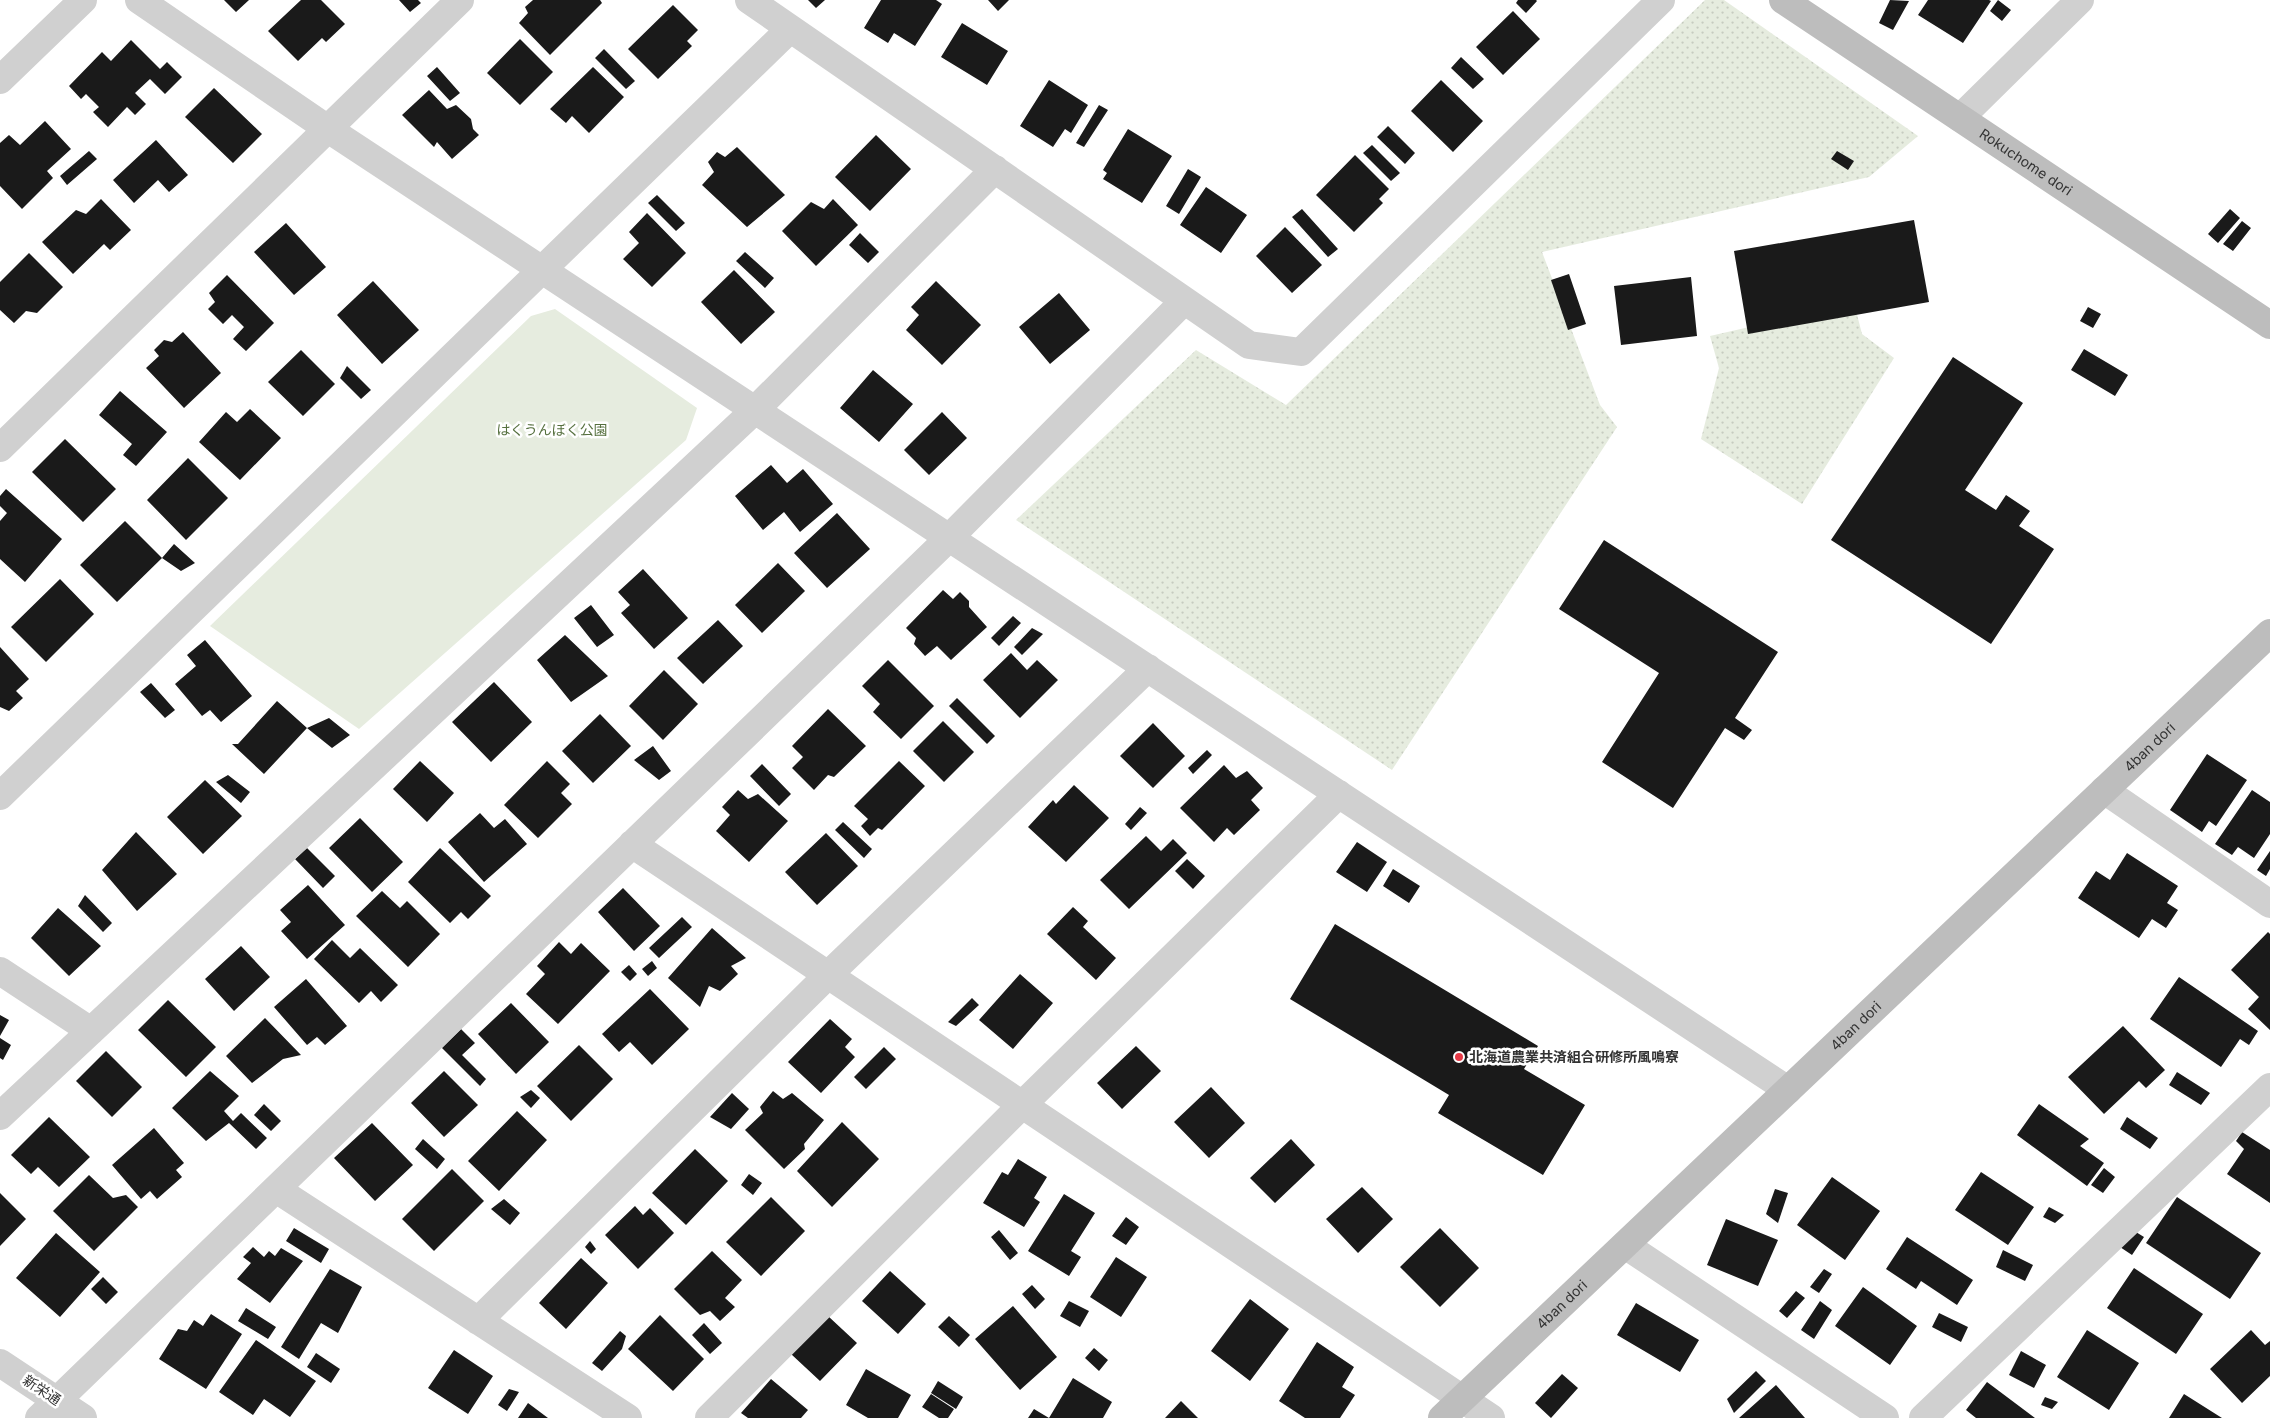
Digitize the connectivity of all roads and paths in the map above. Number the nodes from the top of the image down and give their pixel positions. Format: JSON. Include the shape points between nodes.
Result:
{"nodes":[{"id":1,"x":83,"y":0,"type":"edge"},
{"id":2,"x":139,"y":0,"type":"edge"},
{"id":3,"x":460,"y":0,"type":"edge"},
{"id":4,"x":749,"y":0,"type":"edge"},
{"id":5,"x":1661,"y":0,"type":"edge"},
{"id":6,"x":1783,"y":0,"type":"edge"},
{"id":7,"x":2080,"y":0,"type":"edge"},
{"id":8,"x":790,"y":29,"type":"junction"},
{"id":9,"x":0,"y":80,"type":"edge"},
{"id":10,"x":1960,"y":118,"type":"junction"},
{"id":11,"x":328,"y":129,"type":"junction"},
{"id":12,"x":995,"y":169,"type":"junction"},
{"id":13,"x":541,"y":270,"type":"junction"},
{"id":14,"x":1184,"y":301,"type":"junction"},
{"id":15,"x":2270,"y":325,"type":"edge"},
{"id":16,"x":755,"y":410,"type":"junction"},
{"id":17,"x":0,"y":448,"type":"edge"},
{"id":18,"x":949,"y":538,"type":"junction"},
{"id":19,"x":2270,"y":633,"type":"edge"},
{"id":20,"x":1148,"y":668,"type":"junction"},
{"id":21,"x":2104,"y":790,"type":"junction"},
{"id":22,"x":1339,"y":794,"type":"junction"},
{"id":23,"x":0,"y":796,"type":"edge"},
{"id":24,"x":632,"y":844,"type":"junction"},
{"id":25,"x":2270,"y":904,"type":"edge"},
{"id":26,"x":0,"y":971,"type":"edge"},
{"id":27,"x":828,"y":975,"type":"junction"},
{"id":28,"x":90,"y":1031,"type":"junction"},
{"id":29,"x":2270,"y":1088,"type":"edge"},
{"id":30,"x":1788,"y":1090,"type":"junction"},
{"id":31,"x":1022,"y":1104,"type":"junction"},
{"id":32,"x":0,"y":1116,"type":"edge"},
{"id":33,"x":276,"y":1189,"type":"junction"},
{"id":34,"x":1625,"y":1245,"type":"junction"},
{"id":35,"x":478,"y":1321,"type":"junction"},
{"id":36,"x":0,"y":1363,"type":"edge"},
{"id":37,"x":1462,"y":1399,"type":"junction"},
{"id":38,"x":48,"y":1409,"type":"edge"},
{"id":39,"x":83,"y":1418,"type":"edge"},
{"id":40,"x":628,"y":1418,"type":"edge"},
{"id":41,"x":709,"y":1418,"type":"edge"},
{"id":42,"x":1442,"y":1418,"type":"edge"},
{"id":43,"x":1491,"y":1418,"type":"edge"},
{"id":44,"x":1886,"y":1418,"type":"edge"},
{"id":45,"x":1923,"y":1418,"type":"edge"}],
"edges":[{"from":1,"to":9,"type":"street"},
{"from":2,"to":11,"type":"street"},
{"from":3,"to":11,"type":"street"},
{"from":4,"to":8,"type":"street"},
{"from":5,"to":14,"type":"street","via":[[1301,352],[1249,345]]},
{"from":6,"to":10,"type":"street","name":"Rokuchome dori"},
{"from":7,"to":10,"type":"street"},
{"from":8,"to":12,"type":"street"},
{"from":8,"to":13,"type":"street"},
{"from":10,"to":15,"type":"street","name":"Rokuchome dori"},
{"from":11,"to":13,"type":"street"},
{"from":11,"to":17,"type":"street"},
{"from":12,"to":14,"type":"street"},
{"from":12,"to":16,"type":"street"},
{"from":13,"to":16,"type":"street"},
{"from":13,"to":23,"type":"street"},
{"from":14,"to":18,"type":"street"},
{"from":16,"to":18,"type":"street"},
{"from":16,"to":28,"type":"street"},
{"from":18,"to":20,"type":"street"},
{"from":18,"to":24,"type":"street"},
{"from":19,"to":21,"type":"street","name":"4ban dori"},
{"from":20,"to":22,"type":"street"},
{"from":20,"to":27,"type":"street"},
{"from":21,"to":25,"type":"street"},
{"from":21,"to":30,"type":"street","name":"4ban dori"},
{"from":22,"to":30,"type":"street"},
{"from":22,"to":31,"type":"street"},
{"from":24,"to":27,"type":"street"},
{"from":24,"to":33,"type":"street"},
{"from":26,"to":28,"type":"street"},
{"from":27,"to":31,"type":"street"},
{"from":27,"to":35,"type":"street"},
{"from":28,"to":32,"type":"street"},
{"from":29,"to":45,"type":"street"},
{"from":30,"to":34,"type":"street","name":"4ban dori"},
{"from":31,"to":37,"type":"street"},
{"from":31,"to":41,"type":"street"},
{"from":33,"to":35,"type":"street"},
{"from":33,"to":38,"type":"street"},
{"from":34,"to":37,"type":"street","name":"4ban dori"},
{"from":34,"to":44,"type":"street"},
{"from":35,"to":40,"type":"street"},
{"from":36,"to":38,"type":"street","name":"新栄通"},
{"from":37,"to":42,"type":"street","name":"4ban dori"},
{"from":37,"to":43,"type":"street"},
{"from":38,"to":39,"type":"street","name":"新栄通"}]}
